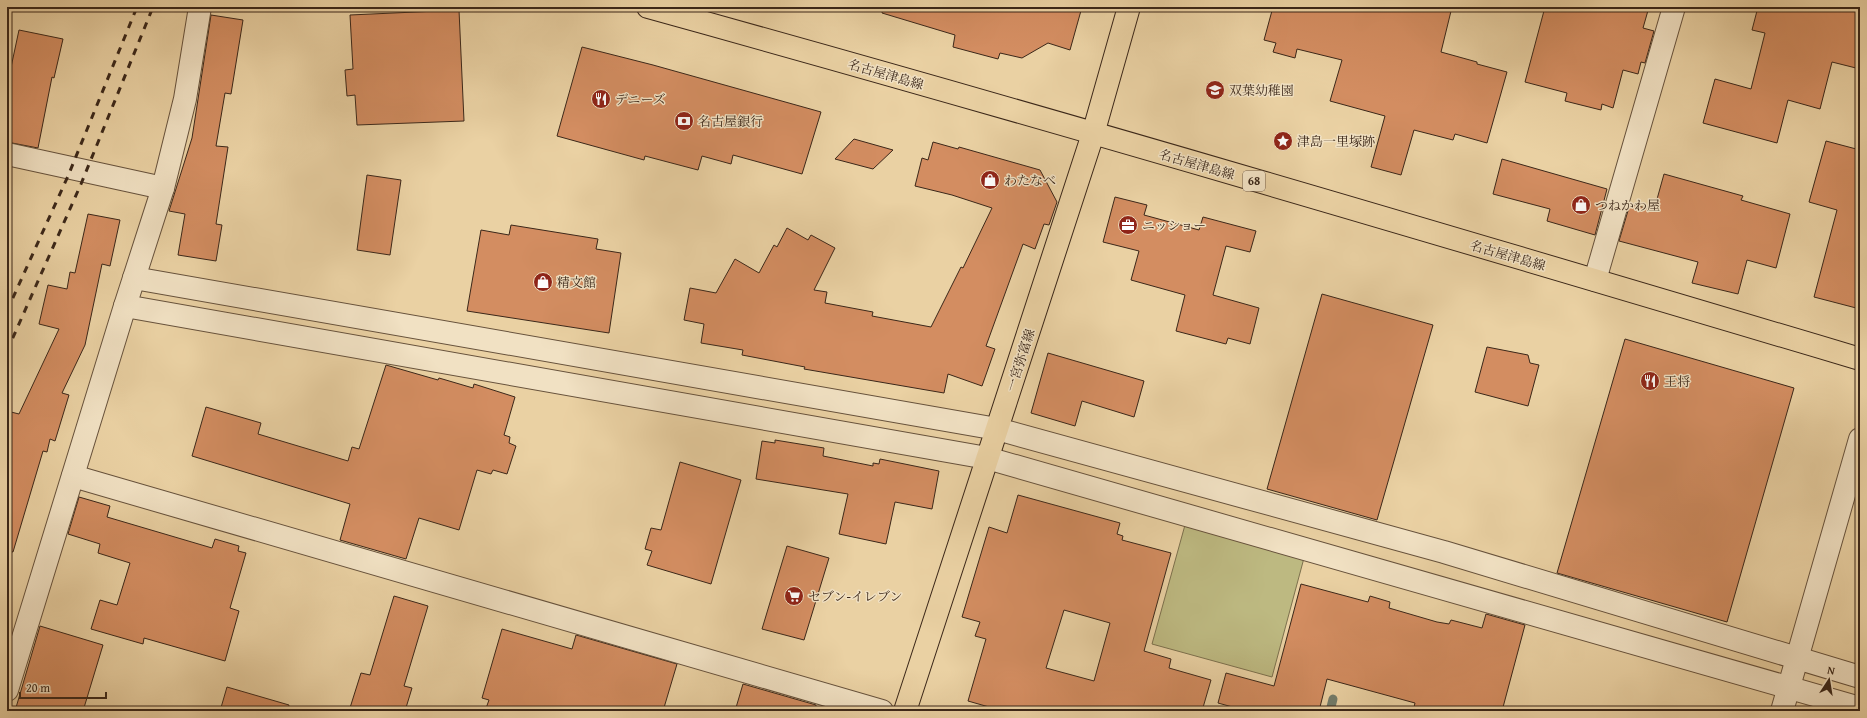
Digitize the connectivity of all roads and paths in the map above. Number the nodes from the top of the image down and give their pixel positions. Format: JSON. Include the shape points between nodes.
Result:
{"nodes":[{"id":1,"x":200,"y":7,"type":"edge"},
{"id":2,"x":648,"y":7,"type":"edge"},
{"id":3,"x":1129,"y":7,"type":"edge"},
{"id":4,"x":1674,"y":7,"type":"edge"},
{"id":5,"x":1093,"y":134,"type":"junction"},
{"id":6,"x":7,"y":154,"type":"edge"},
{"id":7,"x":163,"y":188,"type":"junction"},
{"id":8,"x":134,"y":278,"type":"junction"},
{"id":9,"x":1595,"y":280,"type":"junction"},
{"id":10,"x":125,"y":306,"type":"junction"},
{"id":11,"x":1860,"y":359,"type":"edge"},
{"id":12,"x":997,"y":429,"type":"junction"},
{"id":13,"x":1860,"y":439,"type":"edge"},
{"id":14,"x":987,"y":458,"type":"junction"},
{"id":15,"x":73,"y":476,"type":"junction"},
{"id":16,"x":1796,"y":659,"type":"junction"},
{"id":17,"x":1860,"y":677,"type":"edge"},
{"id":18,"x":1789,"y":687,"type":"junction"},
{"id":19,"x":7,"y":690,"type":"edge"},
{"id":20,"x":1860,"y":708,"type":"edge"},
{"id":21,"x":882,"y":711,"type":"edge"},
{"id":22,"x":905,"y":711,"type":"edge"},
{"id":23,"x":1782,"y":711,"type":"edge"}],
"edges":[{"from":1,"to":7,"type":"street","via":[[185,99]]},
{"from":2,"to":5,"type":"main road","name":"名古屋津島線","number":"68"},
{"from":3,"to":5,"type":"main road","name":"一宮弥富線"},
{"from":4,"to":9,"type":"street"},
{"from":5,"to":9,"type":"main road","name":"名古屋津島線","number":"68"},
{"from":5,"to":12,"type":"main road","name":"一宮弥富線"},
{"from":6,"to":7,"type":"street"},
{"from":7,"to":8,"type":"street"},
{"from":8,"to":10,"type":"street"},
{"from":8,"to":12,"type":"street"},
{"from":9,"to":11,"type":"main road","name":"名古屋津島線","number":"68"},
{"from":10,"to":14,"type":"street"},
{"from":10,"to":15,"type":"street"},
{"from":12,"to":14,"type":"main road","name":"一宮弥富線"},
{"from":12,"to":16,"type":"street","via":[[1444,552]]},
{"from":13,"to":16,"type":"street"},
{"from":14,"to":18,"type":"street"},
{"from":14,"to":22,"type":"main road","name":"一宮弥富線"},
{"from":15,"to":19,"type":"street"},
{"from":15,"to":21,"type":"street"},
{"from":16,"to":17,"type":"street"},
{"from":16,"to":18,"type":"street"},
{"from":18,"to":20,"type":"street"},
{"from":18,"to":23,"type":"street"}]}
